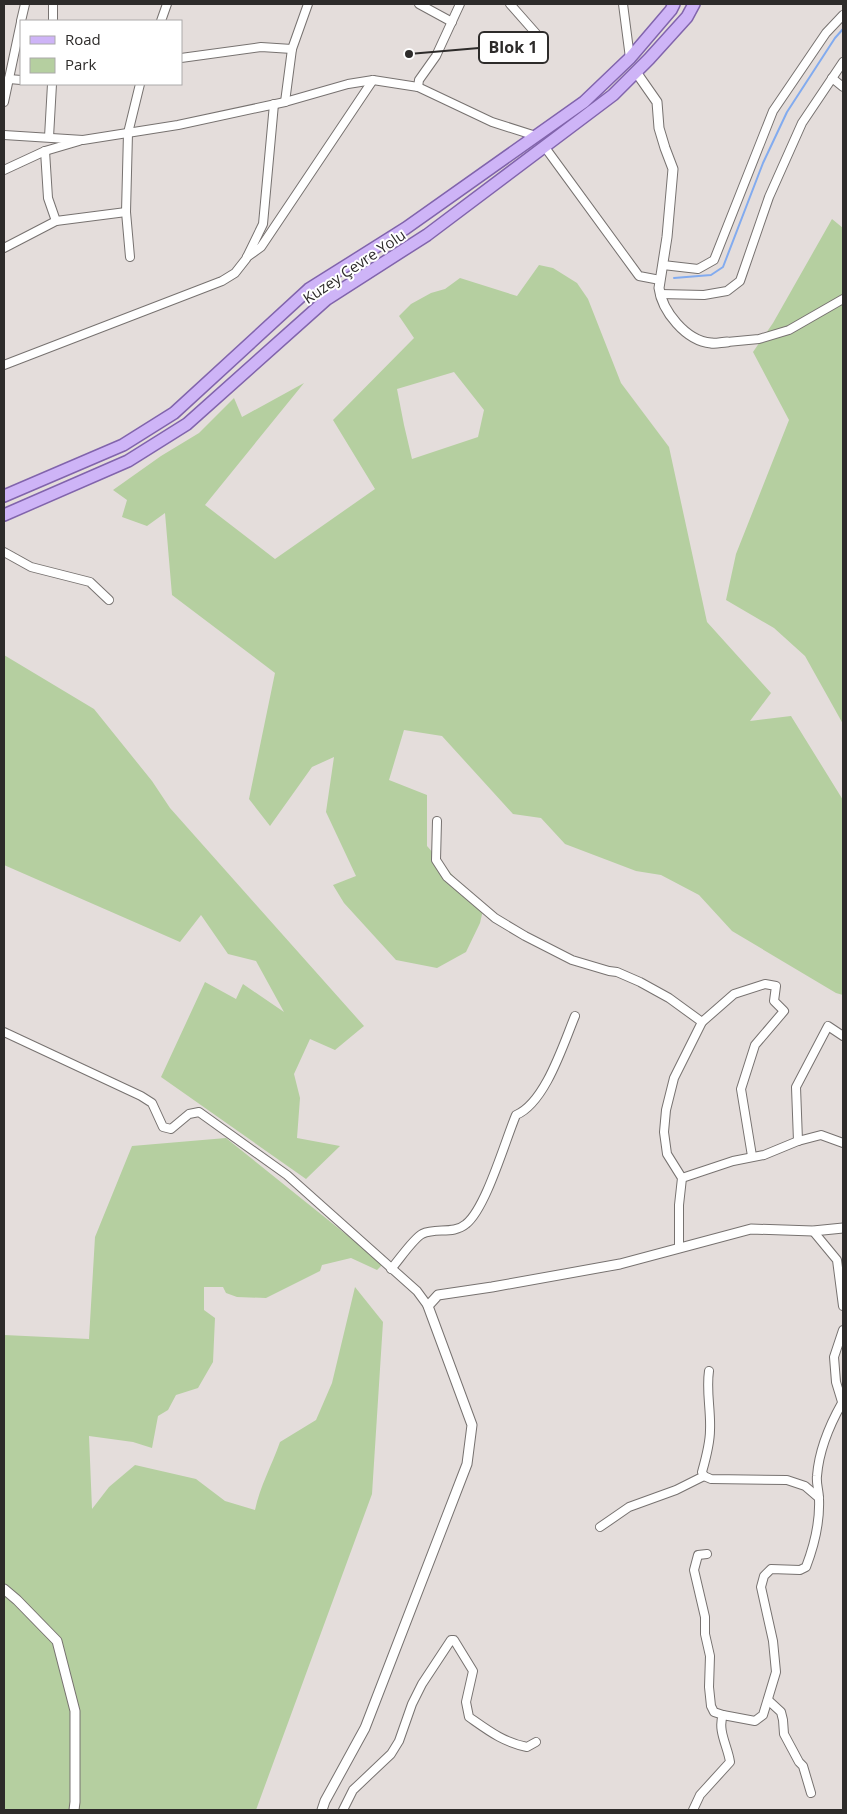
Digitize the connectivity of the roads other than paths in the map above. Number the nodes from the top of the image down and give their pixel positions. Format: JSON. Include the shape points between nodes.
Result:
{"nodes":[{"id":1,"x":25,"y":4,"type":"edge"},
{"id":2,"x":53,"y":4,"type":"edge"},
{"id":3,"x":167,"y":4,"type":"edge"},
{"id":4,"x":308,"y":4,"type":"edge"},
{"id":5,"x":419,"y":4,"type":"edge"},
{"id":6,"x":460,"y":4,"type":"edge"},
{"id":7,"x":510,"y":4,"type":"edge"},
{"id":8,"x":623,"y":4,"type":"edge"},
{"id":9,"x":674,"y":4,"type":"edge"},
{"id":10,"x":694,"y":4,"type":"edge"},
{"id":11,"x":843,"y":15,"type":"edge"},
{"id":12,"x":21,"y":20,"type":"edge"},
{"id":13,"x":53,"y":20,"type":"edge"},
{"id":14,"x":161,"y":20,"type":"edge"},
{"id":15,"x":452,"y":22,"type":"junction"},
{"id":16,"x":20,"y":27,"type":"edge"},
{"id":17,"x":540,"y":38,"type":"dead end"},
{"id":18,"x":292,"y":49,"type":"junction"},
{"id":19,"x":182,"y":58,"type":"edge"},
{"id":20,"x":630,"y":58,"type":"junction"},
{"id":21,"x":843,"y":62,"type":"edge"},
{"id":22,"x":636,"y":72,"type":"junction"},
{"id":23,"x":832,"y":78,"type":"junction"},
{"id":24,"x":9,"y":79,"type":"junction"},
{"id":25,"x":20,"y":80,"type":"edge"},
{"id":26,"x":373,"y":80,"type":"junction"},
{"id":27,"x":52,"y":85,"type":"edge"},
{"id":28,"x":140,"y":85,"type":"edge"},
{"id":29,"x":418,"y":87,"type":"junction"},
{"id":30,"x":843,"y":87,"type":"edge"},
{"id":31,"x":4,"y":102,"type":"edge"},
{"id":32,"x":284,"y":102,"type":"junction"},
{"id":33,"x":274,"y":104,"type":"junction"},
{"id":34,"x":128,"y":133,"type":"junction"},
{"id":35,"x":4,"y":135,"type":"edge"},
{"id":36,"x":536,"y":136,"type":"junction"},
{"id":37,"x":49,"y":137,"type":"junction"},
{"id":38,"x":83,"y":140,"type":"junction"},
{"id":39,"x":544,"y":146,"type":"junction"},
{"id":40,"x":44,"y":151,"type":"junction"},
{"id":41,"x":4,"y":170,"type":"edge"},
{"id":42,"x":126,"y":212,"type":"junction"},
{"id":43,"x":56,"y":221,"type":"junction"},
{"id":44,"x":4,"y":248,"type":"edge"},
{"id":45,"x":130,"y":257,"type":"dead end"},
{"id":46,"x":246,"y":259,"type":"junction"},
{"id":47,"x":663,"y":265,"type":"junction"},
{"id":48,"x":660,"y":280,"type":"junction"},
{"id":49,"x":660,"y":294,"type":"junction"},
{"id":50,"x":843,"y":299,"type":"edge"},
{"id":51,"x":727,"y":342,"type":"joint"},
{"id":52,"x":4,"y":365,"type":"edge"},
{"id":53,"x":4,"y":496,"type":"edge"},
{"id":54,"x":4,"y":515,"type":"edge"},
{"id":55,"x":4,"y":552,"type":"edge"},
{"id":56,"x":109,"y":600,"type":"dead end"},
{"id":57,"x":437,"y":821,"type":"dead end"},
{"id":58,"x":575,"y":1016,"type":"dead end"},
{"id":59,"x":702,"y":1022,"type":"junction"},
{"id":60,"x":4,"y":1032,"type":"edge"},
{"id":61,"x":843,"y":1036,"type":"edge"},
{"id":62,"x":798,"y":1141,"type":"junction"},
{"id":63,"x":843,"y":1143,"type":"edge"},
{"id":64,"x":752,"y":1156,"type":"junction"},
{"id":65,"x":682,"y":1178,"type":"junction"},
{"id":66,"x":843,"y":1228,"type":"edge"},
{"id":67,"x":813,"y":1231,"type":"junction"},
{"id":68,"x":680,"y":1248,"type":"junction"},
{"id":69,"x":391,"y":1269,"type":"junction"},
{"id":70,"x":428,"y":1306,"type":"junction"},
{"id":71,"x":843,"y":1306,"type":"edge"},
{"id":72,"x":843,"y":1330,"type":"edge"},
{"id":73,"x":710,"y":1371,"type":"dead end"},
{"id":74,"x":842,"y":1404,"type":"edge"},
{"id":75,"x":704,"y":1476,"type":"junction"},
{"id":76,"x":819,"y":1498,"type":"junction"},
{"id":77,"x":600,"y":1527,"type":"dead end"},
{"id":78,"x":707,"y":1554,"type":"dead end"},
{"id":79,"x":4,"y":1589,"type":"edge"},
{"id":80,"x":768,"y":1700,"type":"junction"},
{"id":81,"x":723,"y":1715,"type":"junction"},
{"id":82,"x":536,"y":1742,"type":"dead end"},
{"id":83,"x":811,"y":1794,"type":"dead end"},
{"id":84,"x":74,"y":1810,"type":"edge"},
{"id":85,"x":322,"y":1810,"type":"edge"},
{"id":86,"x":342,"y":1810,"type":"edge"},
{"id":87,"x":693,"y":1810,"type":"edge"}],
"edges":[{"from":1,"to":12,"type":"street"},
{"from":2,"to":13,"type":"street"},
{"from":3,"to":14,"type":"street"},
{"from":4,"to":18,"type":"street"},
{"from":5,"to":15,"type":"street"},
{"from":6,"to":15,"type":"street"},
{"from":7,"to":17,"type":"street"},
{"from":8,"to":20,"type":"street"},
{"from":9,"to":20,"type":"main road","name":"Kuzey Çevre Yolu"},
{"from":10,"to":22,"type":"main road","name":"Kuzey Çevre Yolu","via":[[687,17]]},
{"from":11,"to":47,"type":"street","via":[[826,33],[774,111],[714,260],[698,269]]},
{"from":15,"to":29,"type":"street"},
{"from":16,"to":24,"type":"street"},
{"from":18,"to":19,"type":"street","via":[[260,47]]},
{"from":18,"to":32,"type":"street"},
{"from":20,"to":36,"type":"main road","name":"Kuzey Çevre Yolu","via":[[584,102]]},
{"from":21,"to":23,"type":"street"},
{"from":22,"to":39,"type":"main road","name":"Kuzey Çevre Yolu","via":[[613,95]]},
{"from":22,"to":47,"type":"street","via":[[657,102],[660,128],[673,169]]},
{"from":23,"to":30,"type":"street"},
{"from":23,"to":49,"type":"street","via":[[802,123],[768,197],[740,281],[727,291],[704,295]]},
{"from":24,"to":25,"type":"street"},
{"from":24,"to":31,"type":"street"},
{"from":26,"to":29,"type":"street"},
{"from":26,"to":32,"type":"street"},
{"from":26,"to":46,"type":"street","via":[[261,247]]},
{"from":27,"to":37,"type":"street"},
{"from":28,"to":34,"type":"street"},
{"from":29,"to":36,"type":"street","via":[[492,122]]},
{"from":32,"to":33,"type":"street"},
{"from":33,"to":34,"type":"street"},
{"from":33,"to":46,"type":"street","via":[[263,224]]},
{"from":34,"to":38,"type":"street"},
{"from":34,"to":42,"type":"street"},
{"from":35,"to":37,"type":"street"},
{"from":36,"to":53,"type":"main road","name":"Kuzey Çevre Yolu","via":[[406,228],[309,289],[174,413],[123,445]]},
{"from":37,"to":38,"type":"street"},
{"from":38,"to":40,"type":"street"},
{"from":39,"to":48,"type":"street","via":[[638,276]]},
{"from":39,"to":54,"type":"main road","name":"Kuzey Çevre Yolu","via":[[427,234],[327,299],[187,424],[128,462]]},
{"from":40,"to":41,"type":"street"},
{"from":40,"to":43,"type":"street","via":[[48,198]]},
{"from":42,"to":43,"type":"street"},
{"from":42,"to":45,"type":"street"},
{"from":43,"to":44,"type":"street"},
{"from":46,"to":52,"type":"street","via":[[235,273],[222,281]]},
{"from":47,"to":48,"type":"street"},
{"from":48,"to":49,"type":"street"},
{"from":49,"to":51,"type":"street","via":[[681,329],[710,343]]},
{"from":50,"to":51,"type":"street","via":[[789,330],[759,340]]},
{"from":55,"to":56,"type":"street","via":[[31,567],[90,582]]},
{"from":57,"to":59,"type":"street","via":[[436,860],[447,877],[495,918],[572,960],[640,982]]},
{"from":58,"to":69,"type":"street","via":[[537,1099],[525,1112],[516,1115],[474,1217],[455,1230],[420,1235]]},
{"from":59,"to":64,"type":"street","via":[[734,994],[765,984],[776,986],[774,1001],[784,1010],[755,1045],[741,1089]]},
{"from":59,"to":65,"type":"street","via":[[674,1078],[666,1110],[666,1154]]},
{"from":60,"to":69,"type":"street","via":[[141,1096],[152,1103],[163,1127],[171,1129],[189,1114],[199,1112],[288,1175]]},
{"from":61,"to":62,"type":"street","via":[[828,1026],[796,1087]]},
{"from":62,"to":63,"type":"street","via":[[821,1135]]},
{"from":62,"to":64,"type":"street","via":[[764,1155]]},
{"from":64,"to":65,"type":"street"},
{"from":65,"to":68,"type":"street"},
{"from":66,"to":67,"type":"street"},
{"from":67,"to":68,"type":"street","via":[[751,1229]]},
{"from":67,"to":71,"type":"street","via":[[837,1260]]},
{"from":68,"to":70,"type":"street","via":[[620,1264],[438,1295]]},
{"from":69,"to":70,"type":"street","via":[[417,1291]]},
{"from":70,"to":85,"type":"street","via":[[472,1425],[467,1464],[365,1728]]},
{"from":72,"to":74,"type":"street","via":[[834,1357]]},
{"from":73,"to":75,"type":"street","via":[[710,1429]]},
{"from":74,"to":76,"type":"street","via":[[822,1447],[816,1478]]},
{"from":75,"to":76,"type":"street","via":[[711,1479],[787,1480],[805,1486]]},
{"from":75,"to":77,"type":"street","via":[[629,1507]]},
{"from":76,"to":80,"type":"street","via":[[818,1520],[806,1567],[800,1570],[771,1569],[761,1586],[776,1672]]},
{"from":78,"to":81,"type":"street","via":[[698,1555],[694,1570],[710,1656],[711,1706],[714,1712]]},
{"from":79,"to":84,"type":"street","via":[[57,1642],[75,1711]]},
{"from":80,"to":81,"type":"street","via":[[763,1715],[754,1722]]},
{"from":80,"to":83,"type":"street","via":[[780,1712],[784,1734],[803,1766]]},
{"from":81,"to":87,"type":"street","via":[[722,1730],[730,1762],[700,1795]]},
{"from":82,"to":86,"type":"street","via":[[527,1748],[510,1744],[469,1717],[466,1702],[473,1671],[451,1640],[422,1684],[391,1754],[353,1790]]}]}
